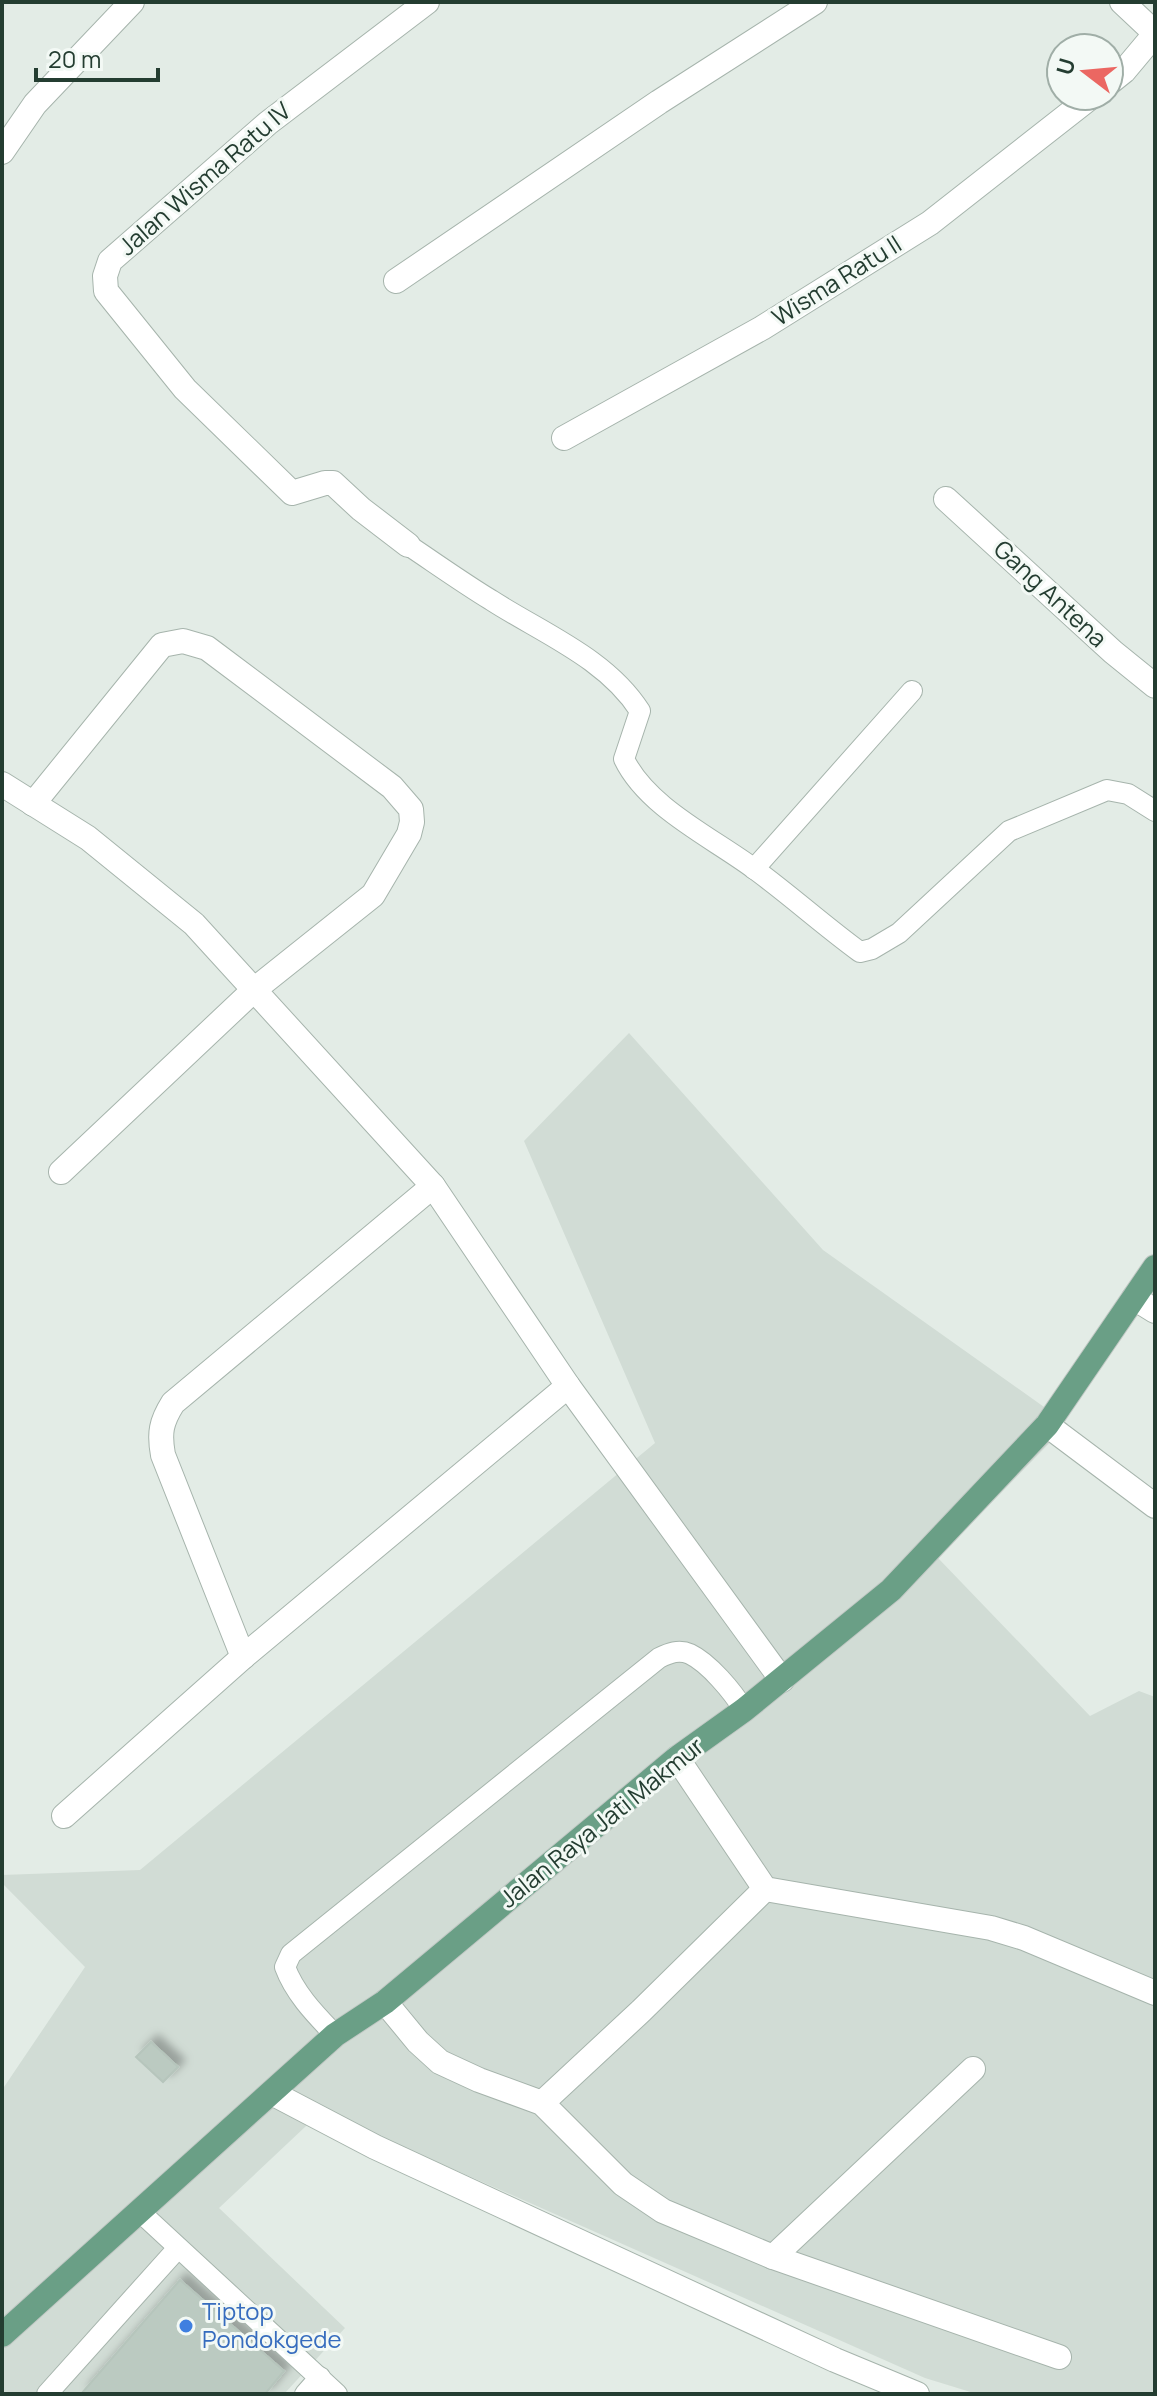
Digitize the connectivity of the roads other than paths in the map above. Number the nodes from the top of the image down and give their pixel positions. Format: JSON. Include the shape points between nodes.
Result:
{"nodes":[{"id":1,"x":132,"y":2,"type":"edge"},
{"id":2,"x":427,"y":2,"type":"edge"},
{"id":3,"x":815,"y":2,"type":"edge"},
{"id":4,"x":1122,"y":2,"type":"edge"},
{"id":5,"x":1155,"y":34,"type":"edge"},
{"id":6,"x":1125,"y":70,"type":"edge"},
{"id":7,"x":1072,"y":112,"type":"edge"},
{"id":8,"x":2,"y":152,"type":"edge"},
{"id":9,"x":396,"y":281,"type":"dead end"},
{"id":10,"x":564,"y":438,"type":"dead end"},
{"id":11,"x":946,"y":499,"type":"dead end"},
{"id":12,"x":408,"y":545,"type":"joint"},
{"id":13,"x":1155,"y":686,"type":"edge"},
{"id":14,"x":912,"y":691,"type":"dead end"},
{"id":15,"x":2,"y":784,"type":"edge"},
{"id":16,"x":33,"y":804,"type":"junction"},
{"id":17,"x":1155,"y":811,"type":"edge"},
{"id":18,"x":754,"y":869,"type":"junction"},
{"id":19,"x":255,"y":989,"type":"junction"},
{"id":20,"x":61,"y":1172,"type":"dead end"},
{"id":21,"x":433,"y":1186,"type":"junction"},
{"id":22,"x":1155,"y":1267,"type":"edge"},
{"id":23,"x":1145,"y":1305,"type":"edge"},
{"id":24,"x":568,"y":1386,"type":"junction"},
{"id":25,"x":1047,"y":1425,"type":"junction"},
{"id":26,"x":1155,"y":1506,"type":"edge"},
{"id":27,"x":243,"y":1657,"type":"junction"},
{"id":28,"x":782,"y":1680,"type":"junction"},
{"id":29,"x":744,"y":1710,"type":"junction"},
{"id":30,"x":677,"y":1758,"type":"junction"},
{"id":31,"x":64,"y":1816,"type":"dead end"},
{"id":32,"x":765,"y":1889,"type":"junction"},
{"id":33,"x":1155,"y":1993,"type":"edge"},
{"id":34,"x":385,"y":2002,"type":"junction"},
{"id":35,"x":335,"y":2035,"type":"junction"},
{"id":36,"x":973,"y":2069,"type":"dead end"},
{"id":37,"x":272,"y":2093,"type":"junction"},
{"id":38,"x":542,"y":2103,"type":"junction"},
{"id":39,"x":139,"y":2211,"type":"junction"},
{"id":40,"x":178,"y":2248,"type":"junction"},
{"id":41,"x":773,"y":2257,"type":"junction"},
{"id":42,"x":2,"y":2335,"type":"edge"},
{"id":43,"x":1059,"y":2357,"type":"dead end"},
{"id":44,"x":320,"y":2377,"type":"junction"},
{"id":45,"x":876,"y":2385,"type":"edge"},
{"id":46,"x":47,"y":2394,"type":"edge"},
{"id":47,"x":305,"y":2394,"type":"edge"},
{"id":48,"x":337,"y":2394,"type":"edge"},
{"id":49,"x":917,"y":2394,"type":"edge"}],
"edges":[{"from":1,"to":8,"type":"street","via":[[35,104]]},
{"from":2,"to":12,"type":"street","name":"Jalan Wisma Ratu IV","via":[[268,123],[110,261],[105,276],[106,291],[185,389],[292,493],[333,483]]},
{"from":3,"to":9,"type":"street"},
{"from":4,"to":5,"type":"street"},
{"from":5,"to":6,"type":"street"},
{"from":7,"to":10,"type":"street","name":"Wisma Ratu II","via":[[930,223],[762,328]]},
{"from":11,"to":13,"type":"street","name":"Gang Antena"},
{"from":12,"to":18,"type":"lane","via":[[602,668],[628,692],[640,711],[624,759],[631,772],[648,794]]},
{"from":14,"to":18,"type":"lane"},
{"from":15,"to":16,"type":"street"},
{"from":16,"to":19,"type":"street","via":[[88,838],[194,924]]},
{"from":16,"to":19,"type":"street","via":[[162,645],[183,641],[207,648],[392,787],[411,809],[412,822],[373,895]]},
{"from":17,"to":18,"type":"lane","via":[[1128,794],[1107,790],[1009,831],[899,933],[860,952]]},
{"from":19,"to":20,"type":"street"},
{"from":19,"to":21,"type":"street"},
{"from":21,"to":24,"type":"street"},
{"from":21,"to":27,"type":"street","via":[[173,1403],[162,1421],[163,1455]]},
{"from":22,"to":23,"type":"main road","name":"Jalan Raya Jati Makmur"},
{"from":23,"to":25,"type":"main road","name":"Jalan Raya Jati Makmur"},
{"from":24,"to":27,"type":"street"},
{"from":24,"to":28,"type":"street"},
{"from":25,"to":26,"type":"street"},
{"from":25,"to":28,"type":"main road","name":"Jalan Raya Jati Makmur","via":[[891,1590]]},
{"from":27,"to":31,"type":"street"},
{"from":28,"to":29,"type":"main road","name":"Jalan Raya Jati Makmur"},
{"from":29,"to":30,"type":"main road","name":"Jalan Raya Jati Makmur"},
{"from":29,"to":35,"type":"lane","via":[[731,1689],[689,1654],[673,1651],[646,1668],[291,1954],[285,1967],[290,1981]]},
{"from":30,"to":32,"type":"street"},
{"from":30,"to":34,"type":"main road","name":"Jalan Raya Jati Makmur"},
{"from":32,"to":33,"type":"street","via":[[991,1928]]},
{"from":32,"to":38,"type":"street"},
{"from":34,"to":35,"type":"main road","name":"Jalan Raya Jati Makmur"},
{"from":34,"to":38,"type":"street","via":[[440,2062]]},
{"from":35,"to":37,"type":"main road","name":"Jalan Raya Jati Makmur"},
{"from":36,"to":41,"type":"street"},
{"from":37,"to":39,"type":"main road","name":"Jalan Raya Jati Makmur"},
{"from":37,"to":45,"type":"street","via":[[375,2147],[835,2360]]},
{"from":38,"to":41,"type":"street","via":[[639,2197]]},
{"from":39,"to":40,"type":"lane"},
{"from":39,"to":42,"type":"main road","name":"Jalan Raya Jati Makmur"},
{"from":40,"to":44,"type":"lane"},
{"from":40,"to":46,"type":"lane"},
{"from":41,"to":43,"type":"street"},
{"from":44,"to":47,"type":"lane"},
{"from":44,"to":48,"type":"lane"},
{"from":45,"to":49,"type":"street"}]}
